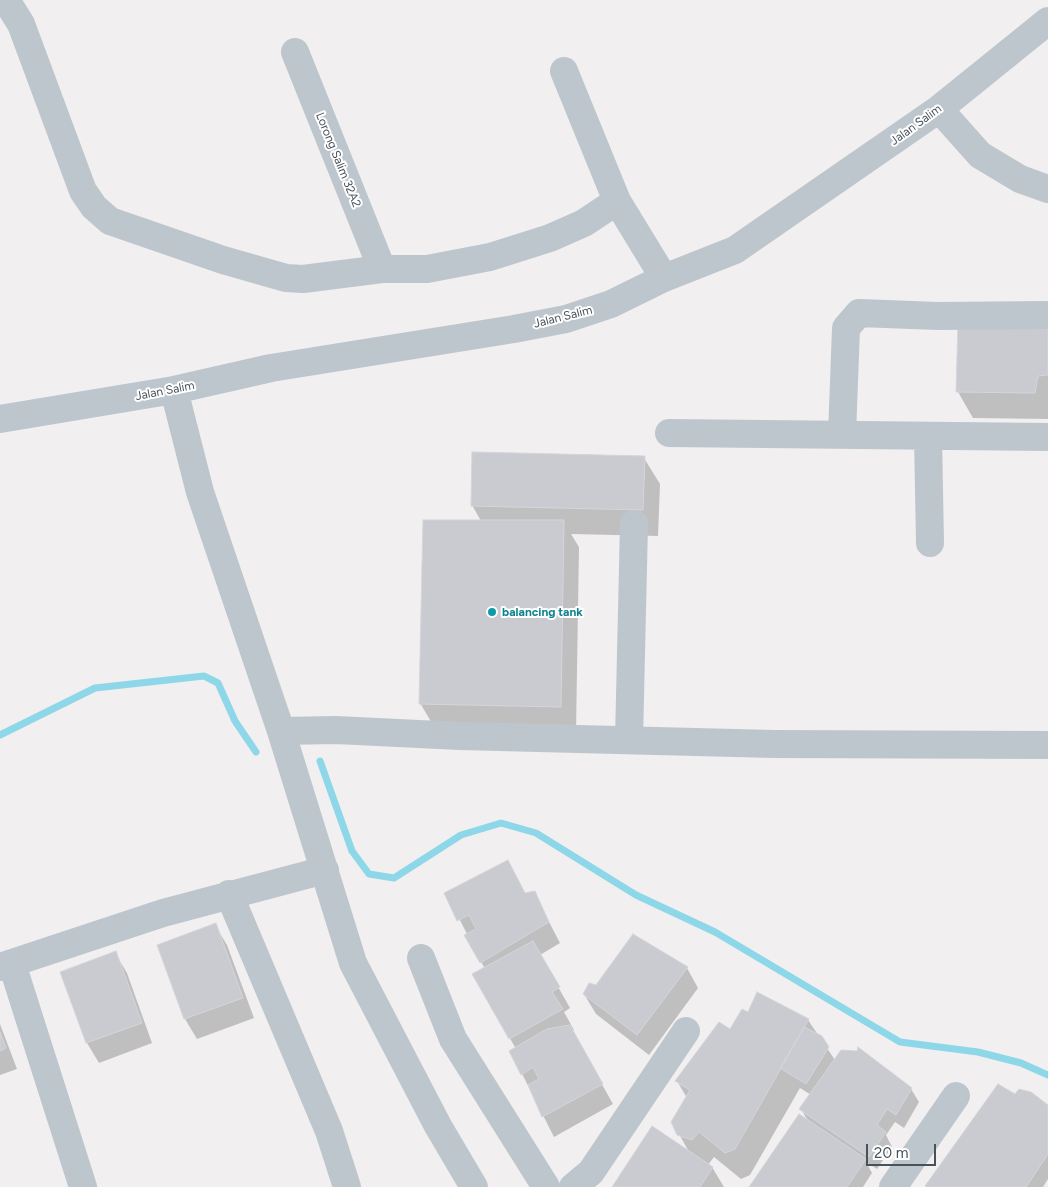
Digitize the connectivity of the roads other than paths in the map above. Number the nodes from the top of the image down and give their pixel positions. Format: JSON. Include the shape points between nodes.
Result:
{"nodes":[{"id":1,"x":6,"y":0,"type":"edge"},
{"id":2,"x":1048,"y":21,"type":"edge"},
{"id":3,"x":295,"y":52,"type":"dead end"},
{"id":4,"x":564,"y":71,"type":"dead end"},
{"id":5,"x":939,"y":109,"type":"junction"},
{"id":6,"x":1048,"y":189,"type":"edge"},
{"id":7,"x":617,"y":201,"type":"junction"},
{"id":8,"x":382,"y":269,"type":"junction"},
{"id":9,"x":664,"y":278,"type":"junction"},
{"id":10,"x":1048,"y":315,"type":"edge"},
{"id":11,"x":174,"y":390,"type":"junction"},
{"id":12,"x":0,"y":419,"type":"edge"},
{"id":13,"x":668,"y":433,"type":"dead end"},
{"id":14,"x":842,"y":435,"type":"junction"},
{"id":15,"x":928,"y":436,"type":"junction"},
{"id":16,"x":1048,"y":437,"type":"edge"},
{"id":17,"x":634,"y":524,"type":"dead end"},
{"id":18,"x":930,"y":543,"type":"dead end"},
{"id":19,"x":281,"y":731,"type":"junction"},
{"id":20,"x":629,"y":740,"type":"junction"},
{"id":21,"x":1048,"y":745,"type":"edge"},
{"id":22,"x":325,"y":870,"type":"junction"},
{"id":23,"x":229,"y":894,"type":"junction"},
{"id":24,"x":421,"y":958,"type":"dead end"},
{"id":25,"x":6,"y":966,"type":"edge"},
{"id":26,"x":686,"y":1031,"type":"dead end"},
{"id":27,"x":956,"y":1096,"type":"dead end"},
{"id":28,"x":83,"y":1187,"type":"edge"},
{"id":29,"x":347,"y":1187,"type":"edge"},
{"id":30,"x":474,"y":1187,"type":"edge"},
{"id":31,"x":546,"y":1187,"type":"edge"},
{"id":32,"x":573,"y":1187,"type":"edge"},
{"id":33,"x":894,"y":1187,"type":"edge"}],
"edges":[{"from":1,"to":8,"type":"street","via":[[21,24],[83,191],[102,216],[224,260],[286,278],[303,279]]},
{"from":2,"to":5,"type":"street","name":"Jalan Salim"},
{"from":3,"to":8,"type":"street","name":"Lorong Salim 32A2"},
{"from":4,"to":7,"type":"street"},
{"from":5,"to":6,"type":"street","via":[[980,155],[1020,179]]},
{"from":5,"to":9,"type":"street","name":"Jalan Salim","via":[[735,250]]},
{"from":7,"to":8,"type":"street","via":[[584,223],[550,238],[490,257],[427,269]]},
{"from":7,"to":9,"type":"street"},
{"from":9,"to":11,"type":"street","name":"Jalan Salim","via":[[611,304],[566,319],[271,368]]},
{"from":10,"to":14,"type":"street","via":[[859,313],[846,328]]},
{"from":11,"to":12,"type":"street","name":"Jalan Salim"},
{"from":11,"to":19,"type":"street","via":[[200,492]]},
{"from":13,"to":14,"type":"street"},
{"from":14,"to":15,"type":"street"},
{"from":15,"to":16,"type":"street"},
{"from":15,"to":18,"type":"street"},
{"from":17,"to":20,"type":"street"},
{"from":19,"to":20,"type":"street"},
{"from":19,"to":22,"type":"street"},
{"from":20,"to":21,"type":"street"},
{"from":22,"to":23,"type":"street"},
{"from":22,"to":30,"type":"street","via":[[353,963],[438,1126]]},
{"from":23,"to":25,"type":"street"},
{"from":23,"to":29,"type":"street","via":[[329,1130]]},
{"from":24,"to":31,"type":"street","via":[[453,1039]]},
{"from":25,"to":28,"type":"street"},
{"from":26,"to":32,"type":"street","via":[[590,1172]]},
{"from":27,"to":33,"type":"street"}]}
